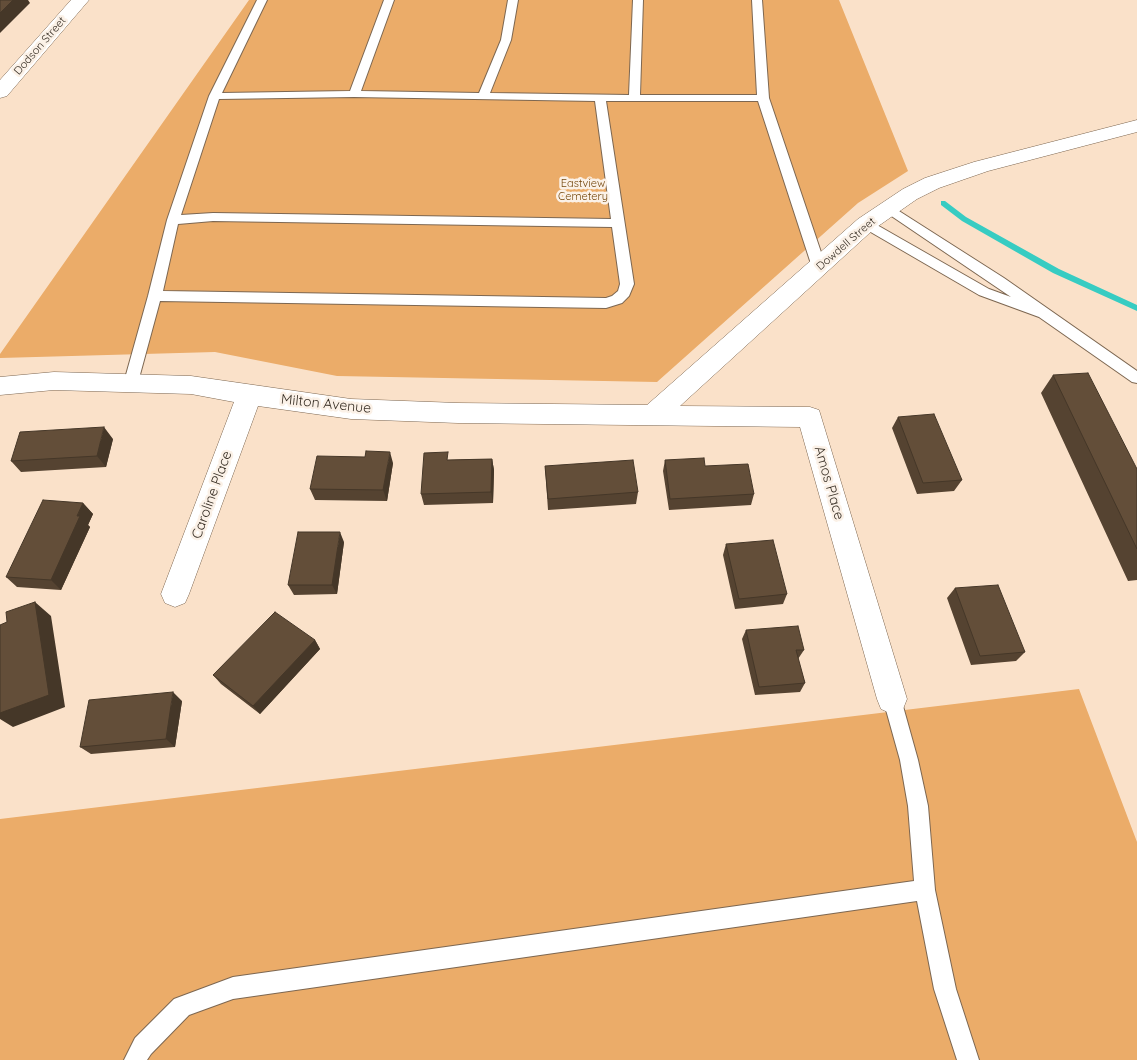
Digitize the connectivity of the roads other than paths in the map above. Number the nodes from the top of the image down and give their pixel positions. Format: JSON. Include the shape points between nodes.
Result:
{"nodes":[{"id":1,"x":80,"y":0,"type":"edge"},
{"id":2,"x":262,"y":0,"type":"edge"},
{"id":3,"x":389,"y":0,"type":"edge"},
{"id":4,"x":513,"y":0,"type":"edge"},
{"id":5,"x":638,"y":0,"type":"edge"},
{"id":6,"x":757,"y":0,"type":"edge"},
{"id":7,"x":0,"y":92,"type":"edge"},
{"id":8,"x":354,"y":94,"type":"junction"},
{"id":9,"x":215,"y":96,"type":"junction"},
{"id":10,"x":483,"y":96,"type":"junction"},
{"id":11,"x":600,"y":98,"type":"junction"},
{"id":12,"x":634,"y":98,"type":"junction"},
{"id":13,"x":763,"y":98,"type":"junction"},
{"id":14,"x":1137,"y":126,"type":"edge"},
{"id":15,"x":888,"y":208,"type":"junction"},
{"id":16,"x":172,"y":220,"type":"junction"},
{"id":17,"x":618,"y":223,"type":"junction"},
{"id":18,"x":866,"y":224,"type":"junction"},
{"id":19,"x":819,"y":267,"type":"junction"},
{"id":20,"x":155,"y":296,"type":"junction"},
{"id":21,"x":1044,"y":314,"type":"junction"},
{"id":22,"x":1137,"y":378,"type":"edge"},
{"id":23,"x":131,"y":382,"type":"junction"},
{"id":24,"x":0,"y":386,"type":"edge"},
{"id":25,"x":249,"y":395,"type":"junction"},
{"id":26,"x":653,"y":415,"type":"junction"},
{"id":27,"x":176,"y":594,"type":"dead end"},
{"id":28,"x":892,"y":699,"type":"joint"},
{"id":29,"x":925,"y":890,"type":"junction"},
{"id":30,"x":135,"y":1060,"type":"edge"},
{"id":31,"x":968,"y":1060,"type":"edge"}],
"edges":[{"from":1,"to":7,"type":"street","name":"Dodson Street"},
{"from":2,"to":9,"type":"lane"},
{"from":3,"to":8,"type":"lane"},
{"from":4,"to":10,"type":"lane","via":[[506,40]]},
{"from":5,"to":12,"type":"lane"},
{"from":6,"to":13,"type":"lane"},
{"from":8,"to":9,"type":"lane"},
{"from":8,"to":10,"type":"lane"},
{"from":9,"to":16,"type":"lane"},
{"from":10,"to":11,"type":"lane"},
{"from":11,"to":12,"type":"lane"},
{"from":11,"to":17,"type":"lane"},
{"from":12,"to":13,"type":"lane"},
{"from":13,"to":19,"type":"lane"},
{"from":14,"to":15,"type":"street","name":"Dowdell Street","via":[[974,169],[932,183]]},
{"from":15,"to":18,"type":"street","name":"Dowdell Street"},
{"from":15,"to":21,"type":"lane"},
{"from":16,"to":17,"type":"lane","via":[[213,217]]},
{"from":16,"to":20,"type":"lane"},
{"from":17,"to":20,"type":"lane","via":[[627,284],[618,300],[606,302]]},
{"from":18,"to":19,"type":"street","name":"Dowdell Street"},
{"from":18,"to":21,"type":"lane","via":[[984,292]]},
{"from":19,"to":26,"type":"street","name":"Dowdell Street"},
{"from":20,"to":23,"type":"lane"},
{"from":21,"to":22,"type":"lane"},
{"from":23,"to":24,"type":"street","name":"Milton Avenue","via":[[54,381]]},
{"from":23,"to":25,"type":"street","name":"Milton Avenue","via":[[191,385]]},
{"from":25,"to":26,"type":"street","name":"Milton Avenue","via":[[351,409]]},
{"from":25,"to":27,"type":"street","name":"Caroline Place"},
{"from":26,"to":28,"type":"street","name":"Amos Place","via":[[810,417]]},
{"from":28,"to":29,"type":"lane","via":[[918,806]]},
{"from":29,"to":30,"type":"lane","via":[[232,988],[182,1007],[142,1046]]},
{"from":29,"to":31,"type":"lane","via":[[945,989]]}]}
